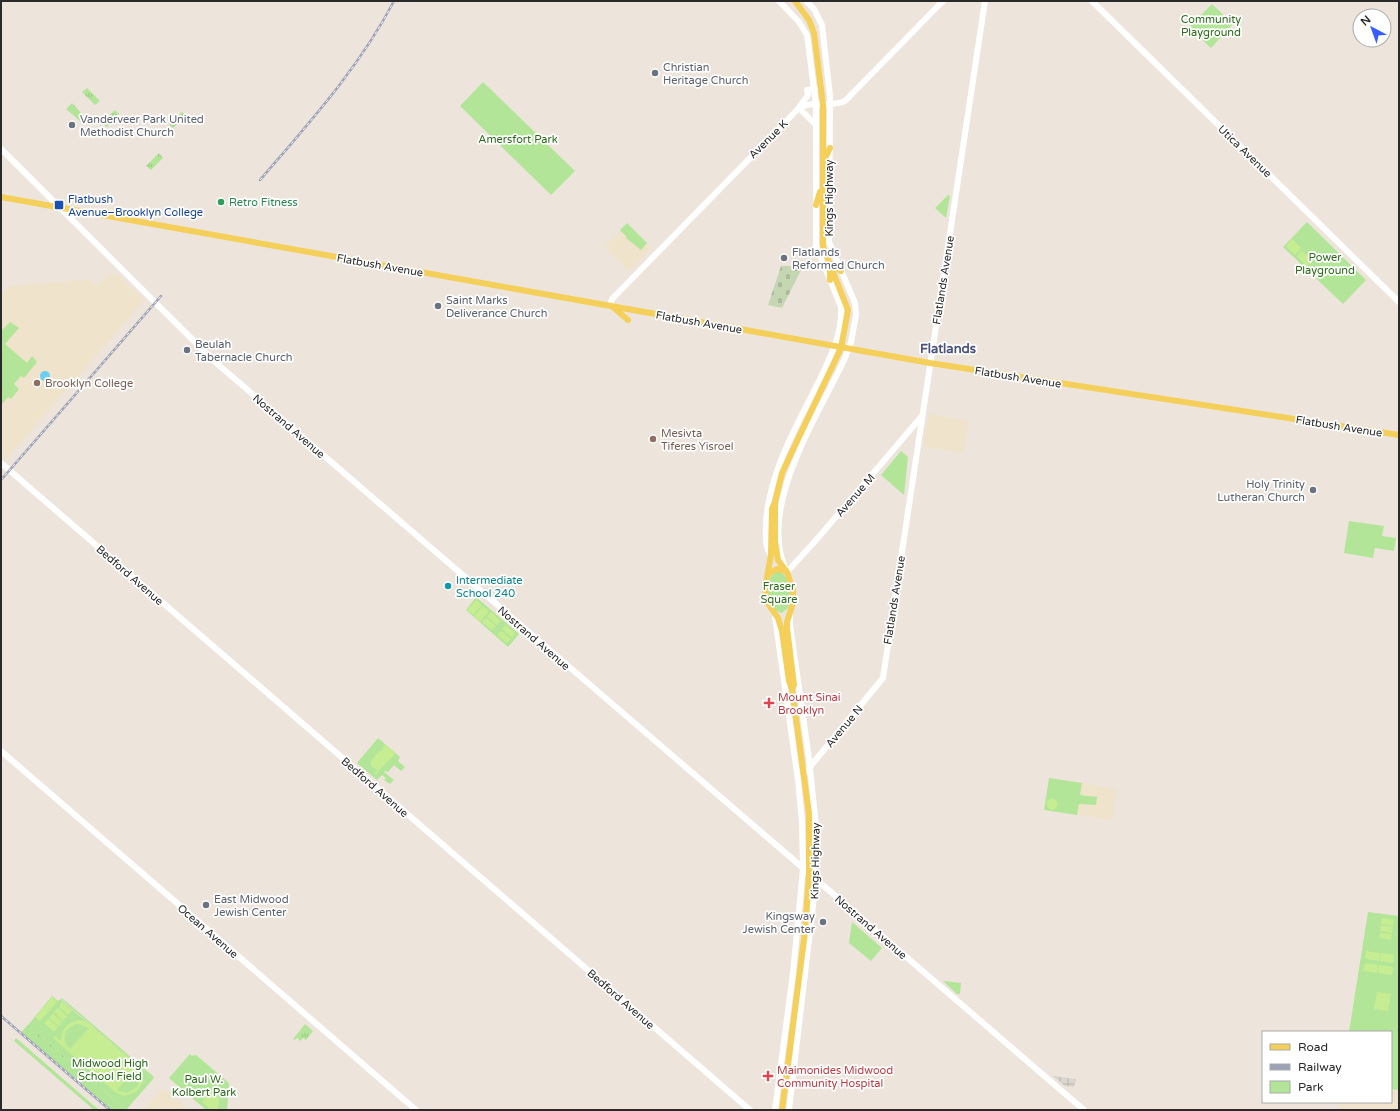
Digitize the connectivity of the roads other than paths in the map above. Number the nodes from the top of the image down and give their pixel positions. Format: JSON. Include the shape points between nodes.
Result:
{"nodes":[{"id":1,"x":779,"y":1,"type":"edge"},
{"id":2,"x":795,"y":1,"type":"edge"},
{"id":3,"x":806,"y":1,"type":"edge"},
{"id":4,"x":943,"y":1,"type":"edge"},
{"id":5,"x":985,"y":1,"type":"edge"},
{"id":6,"x":1092,"y":1,"type":"edge"},
{"id":7,"x":815,"y":89,"type":"junction"},
{"id":8,"x":819,"y":104,"type":"junction"},
{"id":9,"x":830,"y":105,"type":"junction"},
{"id":10,"x":799,"y":108,"type":"junction"},
{"id":11,"x":816,"y":125,"type":"junction"},
{"id":12,"x":830,"y":148,"type":"junction"},
{"id":13,"x":1,"y":149,"type":"edge"},
{"id":14,"x":823,"y":164,"type":"junction"},
{"id":15,"x":822,"y":185,"type":"junction"},
{"id":16,"x":1,"y":197,"type":"edge"},
{"id":17,"x":816,"y":205,"type":"junction"},
{"id":18,"x":60,"y":207,"type":"junction"},
{"id":19,"x":831,"y":265,"type":"junction"},
{"id":20,"x":841,"y":271,"type":"junction"},
{"id":21,"x":830,"y":280,"type":"junction"},
{"id":22,"x":1399,"y":302,"type":"edge"},
{"id":23,"x":611,"y":307,"type":"junction"},
{"id":24,"x":628,"y":320,"type":"dead end"},
{"id":25,"x":838,"y":347,"type":"junction"},
{"id":26,"x":848,"y":349,"type":"junction"},
{"id":27,"x":930,"y":363,"type":"junction"},
{"id":28,"x":922,"y":416,"type":"junction"},
{"id":29,"x":1399,"y":435,"type":"edge"},
{"id":30,"x":2,"y":464,"type":"edge"},
{"id":31,"x":775,"y":502,"type":"junction"},
{"id":32,"x":771,"y":555,"type":"junction"},
{"id":33,"x":787,"y":572,"type":"junction"},
{"id":34,"x":768,"y":574,"type":"junction"},
{"id":35,"x":791,"y":612,"type":"junction"},
{"id":36,"x":774,"y":613,"type":"junction"},
{"id":37,"x":883,"y":678,"type":"joint"},
{"id":38,"x":792,"y":689,"type":"junction"},
{"id":39,"x":1,"y":751,"type":"edge"},
{"id":40,"x":810,"y":766,"type":"junction"},
{"id":41,"x":804,"y":774,"type":"junction"},
{"id":42,"x":803,"y":869,"type":"junction"},
{"id":43,"x":809,"y":874,"type":"junction"},
{"id":44,"x":816,"y":880,"type":"junction"},
{"id":45,"x":416,"y":1110,"type":"edge"},
{"id":46,"x":750,"y":1110,"type":"edge"},
{"id":47,"x":774,"y":1110,"type":"edge"},
{"id":48,"x":782,"y":1110,"type":"edge"},
{"id":49,"x":789,"y":1110,"type":"edge"},
{"id":50,"x":1084,"y":1110,"type":"edge"}],
"edges":[{"from":1,"to":7,"type":"main road","name":"Kings Highway","via":[[799,22],[806,35]]},
{"from":2,"to":8,"type":"main road","name":"Kings Highway","via":[[804,12],[814,33]]},
{"from":3,"to":9,"type":"main road","name":"Kings Highway","via":[[814,9],[822,25]]},
{"from":4,"to":9,"type":"main road","via":[[844,101]]},
{"from":5,"to":27,"type":"main road","name":"Flatlands Avenue"},
{"from":6,"to":22,"type":"main road","name":"Utica Avenue"},
{"from":7,"to":8,"type":"main road","name":"Kings Highway"},
{"from":7,"to":10,"type":"main road","via":[[806,90],[808,95]]},
{"from":8,"to":9,"type":"main road"},
{"from":8,"to":10,"type":"main road"},
{"from":8,"to":11,"type":"main road","name":"Kings Highway"},
{"from":8,"to":14,"type":"main road","name":"Kings Highway"},
{"from":9,"to":12,"type":"main road","name":"Kings Highway"},
{"from":10,"to":11,"type":"main road"},
{"from":10,"to":23,"type":"main road","name":"Avenue K","via":[[612,299]]},
{"from":11,"to":17,"type":"main road","name":"Kings Highway"},
{"from":12,"to":14,"type":"main road"},
{"from":12,"to":20,"type":"main road","name":"Kings Highway","via":[[829,242]]},
{"from":13,"to":18,"type":"main road","name":"Nostrand Avenue"},
{"from":14,"to":15,"type":"main road","name":"Kings Highway"},
{"from":15,"to":17,"type":"main road"},
{"from":15,"to":19,"type":"main road","name":"Kings Highway","via":[[824,247]]},
{"from":16,"to":18,"type":"main road","name":"Flatbush Avenue"},
{"from":17,"to":21,"type":"main road","name":"Kings Highway","via":[[816,246]]},
{"from":18,"to":23,"type":"main road","name":"Flatbush Avenue"},
{"from":18,"to":42,"type":"main road","name":"Nostrand Avenue","via":[[214,361]]},
{"from":19,"to":20,"type":"main road"},
{"from":19,"to":21,"type":"main road"},
{"from":19,"to":25,"type":"main road","name":"Kings Highway","via":[[848,310]]},
{"from":20,"to":26,"type":"main road","name":"Kings Highway","via":[[856,315]]},
{"from":21,"to":25,"type":"main road","name":"Kings Highway","via":[[841,307]]},
{"from":23,"to":24,"type":"main road"},
{"from":23,"to":25,"type":"main road","name":"Flatbush Avenue"},
{"from":25,"to":26,"type":"main road","name":"Flatbush Avenue"},
{"from":25,"to":31,"type":"main road","name":"Kings Highway","via":[[782,473]]},
{"from":25,"to":32,"type":"main road","name":"Kings Highway","via":[[778,467],[772,485],[766,533],[766,547]]},
{"from":26,"to":27,"type":"main road","name":"Flatbush Avenue"},
{"from":26,"to":33,"type":"main road","name":"Kings Highway","via":[[786,484],[779,531],[782,562]]},
{"from":27,"to":28,"type":"main road","name":"Flatlands Avenue"},
{"from":27,"to":29,"type":"main road","name":"Flatbush Avenue"},
{"from":28,"to":33,"type":"main road","name":"Avenue M"},
{"from":28,"to":37,"type":"main road","name":"Flatlands Avenue"},
{"from":30,"to":46,"type":"main road","name":"Bedford Avenue"},
{"from":31,"to":32,"type":"main road","name":"Kings Highway","via":[[770,520]]},
{"from":31,"to":33,"type":"main road","name":"Kings Highway","via":[[776,554],[779,563]]},
{"from":32,"to":34,"type":"main road","name":"Kings Highway"},
{"from":33,"to":34,"type":"main road","via":[[777,569]]},
{"from":33,"to":35,"type":"main road","name":"Kings Highway","via":[[793,591]]},
{"from":34,"to":36,"type":"main road","name":"Kings Highway","via":[[766,597]]},
{"from":35,"to":36,"type":"main road","via":[[780,615]]},
{"from":35,"to":38,"type":"main road","name":"Kings Highway","via":[[787,628],[794,685]]},
{"from":35,"to":40,"type":"main road","name":"Kings Highway","via":[[790,625]]},
{"from":36,"to":38,"type":"main road","name":"Kings Highway","via":[[782,631]]},
{"from":36,"to":42,"type":"main road","name":"Kings Highway","via":[[798,780]]},
{"from":37,"to":40,"type":"main road","name":"Avenue N"},
{"from":38,"to":41,"type":"main road","name":"Kings Highway"},
{"from":39,"to":45,"type":"main road","name":"Ocean Avenue"},
{"from":40,"to":41,"type":"main road","name":"Avenue N"},
{"from":40,"to":44,"type":"main road","name":"Kings Highway","via":[[816,821]]},
{"from":41,"to":43,"type":"main road","name":"Kings Highway","via":[[809,814]]},
{"from":42,"to":43,"type":"main road","name":"Nostrand Avenue"},
{"from":42,"to":47,"type":"main road","name":"Kings Highway","via":[[793,973]]},
{"from":43,"to":44,"type":"main road","name":"Nostrand Avenue"},
{"from":43,"to":48,"type":"main road","name":"Kings Highway","via":[[804,937]]},
{"from":44,"to":49,"type":"main road","name":"Kings Highway"},
{"from":44,"to":50,"type":"main road","name":"Nostrand Avenue"}]}
